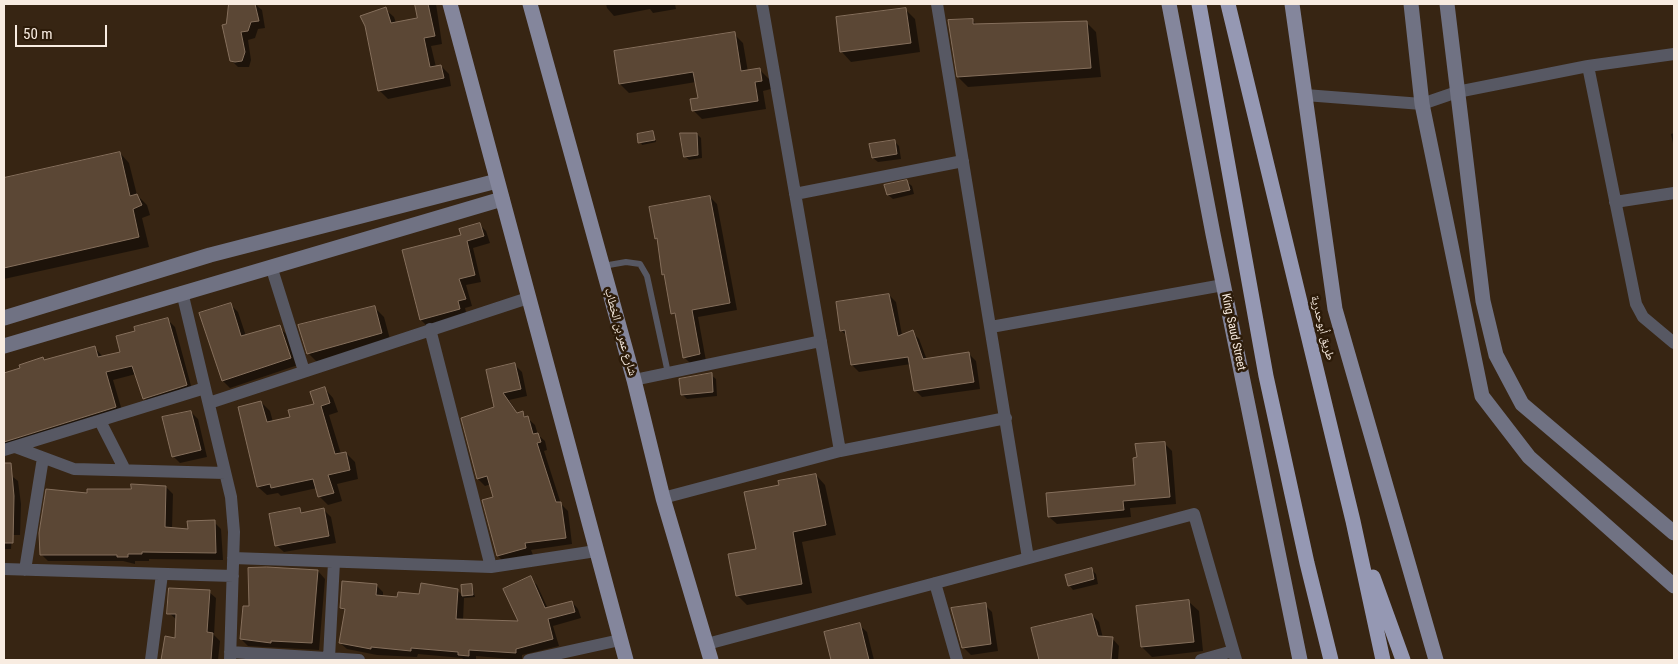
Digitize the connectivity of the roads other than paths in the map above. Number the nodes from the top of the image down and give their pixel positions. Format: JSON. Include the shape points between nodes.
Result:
{"nodes":[{"id":1,"x":450,"y":4,"type":"edge"},
{"id":2,"x":530,"y":4,"type":"edge"},
{"id":3,"x":762,"y":4,"type":"edge"},
{"id":4,"x":937,"y":4,"type":"edge"},
{"id":5,"x":1169,"y":4,"type":"edge"},
{"id":6,"x":1199,"y":4,"type":"edge"},
{"id":7,"x":1228,"y":4,"type":"edge"},
{"id":8,"x":1292,"y":4,"type":"edge"},
{"id":9,"x":1411,"y":4,"type":"edge"},
{"id":10,"x":1447,"y":4,"type":"edge"},
{"id":11,"x":1674,"y":54,"type":"edge"},
{"id":12,"x":1588,"y":66,"type":"junction"},
{"id":13,"x":1457,"y":92,"type":"junction"},
{"id":14,"x":1305,"y":95,"type":"junction"},
{"id":15,"x":1422,"y":104,"type":"junction"},
{"id":16,"x":963,"y":161,"type":"junction"},
{"id":17,"x":497,"y":181,"type":"junction"},
{"id":18,"x":1674,"y":193,"type":"edge"},
{"id":19,"x":795,"y":194,"type":"junction"},
{"id":20,"x":502,"y":198,"type":"junction"},
{"id":21,"x":1615,"y":202,"type":"junction"},
{"id":22,"x":272,"y":266,"type":"junction"},
{"id":23,"x":602,"y":266,"type":"junction"},
{"id":24,"x":1223,"y":285,"type":"junction"},
{"id":25,"x":182,"y":292,"type":"junction"},
{"id":26,"x":528,"y":298,"type":"junction"},
{"id":27,"x":4,"y":318,"type":"edge"},
{"id":28,"x":991,"y":327,"type":"junction"},
{"id":29,"x":430,"y":329,"type":"junction"},
{"id":30,"x":821,"y":340,"type":"junction"},
{"id":31,"x":1674,"y":343,"type":"edge"},
{"id":32,"x":4,"y":346,"type":"edge"},
{"id":33,"x":304,"y":371,"type":"junction"},
{"id":34,"x":668,"y":373,"type":"junction"},
{"id":35,"x":634,"y":380,"type":"junction"},
{"id":36,"x":205,"y":388,"type":"junction"},
{"id":37,"x":208,"y":403,"type":"junction"},
{"id":38,"x":1006,"y":418,"type":"junction"},
{"id":39,"x":100,"y":421,"type":"junction"},
{"id":40,"x":9,"y":449,"type":"edge"},
{"id":41,"x":840,"y":451,"type":"junction"},
{"id":42,"x":44,"y":458,"type":"junction"},
{"id":43,"x":125,"y":470,"type":"junction"},
{"id":44,"x":225,"y":473,"type":"junction"},
{"id":45,"x":662,"y":498,"type":"junction"},
{"id":46,"x":1353,"y":521,"type":"junction"},
{"id":47,"x":1674,"y":533,"type":"edge"},
{"id":48,"x":596,"y":550,"type":"junction"},
{"id":49,"x":233,"y":558,"type":"junction"},
{"id":50,"x":1028,"y":558,"type":"junction"},
{"id":51,"x":334,"y":562,"type":"junction"},
{"id":52,"x":491,"y":567,"type":"junction"},
{"id":53,"x":4,"y":569,"type":"edge"},
{"id":54,"x":25,"y":570,"type":"junction"},
{"id":55,"x":162,"y":574,"type":"junction"},
{"id":56,"x":233,"y":576,"type":"junction"},
{"id":57,"x":934,"y":583,"type":"junction"},
{"id":58,"x":1674,"y":586,"type":"edge"},
{"id":59,"x":620,"y":640,"type":"junction"},
{"id":60,"x":707,"y":644,"type":"junction"},
{"id":61,"x":230,"y":656,"type":"edge"},
{"id":62,"x":1235,"y":656,"type":"edge"},
{"id":63,"x":329,"y":658,"type":"junction"},
{"id":64,"x":152,"y":660,"type":"edge"},
{"id":65,"x":359,"y":660,"type":"edge"},
{"id":66,"x":528,"y":660,"type":"edge"},
{"id":67,"x":626,"y":660,"type":"edge"},
{"id":68,"x":711,"y":660,"type":"edge"},
{"id":69,"x":956,"y":660,"type":"edge"},
{"id":70,"x":1202,"y":660,"type":"edge"},
{"id":71,"x":1300,"y":660,"type":"edge"},
{"id":72,"x":1332,"y":660,"type":"edge"},
{"id":73,"x":1383,"y":660,"type":"edge"},
{"id":74,"x":1402,"y":660,"type":"edge"},
{"id":75,"x":1436,"y":660,"type":"edge"}],
"edges":[{"from":1,"to":17,"type":"main road"},
{"from":2,"to":23,"type":"main road","name":"شارع عمر بن الخطاب"},
{"from":3,"to":19,"type":"street"},
{"from":4,"to":16,"type":"street"},
{"from":5,"to":24,"type":"main road","name":"King Saud Street"},
{"from":6,"to":72,"type":"highway","via":[[1266,376]]},
{"from":7,"to":46,"type":"highway","name":"طريق أبوحدرية"},
{"from":8,"to":14,"type":"main road"},
{"from":9,"to":15,"type":"street"},
{"from":10,"to":13,"type":"street"},
{"from":11,"to":12,"type":"street"},
{"from":12,"to":13,"type":"street"},
{"from":12,"to":21,"type":"street"},
{"from":13,"to":15,"type":"street"},
{"from":13,"to":47,"type":"street","via":[[1483,301],[1496,355],[1522,404]]},
{"from":14,"to":15,"type":"street"},
{"from":14,"to":75,"type":"main road","via":[[1335,309]]},
{"from":15,"to":58,"type":"street","via":[[1482,396],[1529,457]]},
{"from":16,"to":19,"type":"street"},
{"from":16,"to":28,"type":"street"},
{"from":17,"to":20,"type":"main road"},
{"from":17,"to":27,"type":"street","via":[[210,255]]},
{"from":18,"to":21,"type":"street"},
{"from":19,"to":30,"type":"street"},
{"from":20,"to":22,"type":"street"},
{"from":20,"to":26,"type":"main road"},
{"from":21,"to":31,"type":"street","via":[[1636,304],[1643,317]]},
{"from":22,"to":25,"type":"street"},
{"from":22,"to":33,"type":"street"},
{"from":23,"to":34,"type":"lane","via":[[626,262],[640,264],[647,276]]},
{"from":23,"to":35,"type":"main road","name":"شارع عمر بن الخطاب"},
{"from":24,"to":28,"type":"street"},
{"from":24,"to":71,"type":"main road","name":"King Saud Street"},
{"from":25,"to":32,"type":"street"},
{"from":25,"to":36,"type":"street"},
{"from":26,"to":29,"type":"street"},
{"from":26,"to":48,"type":"main road"},
{"from":28,"to":38,"type":"street"},
{"from":29,"to":33,"type":"street"},
{"from":29,"to":52,"type":"street"},
{"from":30,"to":34,"type":"street"},
{"from":30,"to":41,"type":"street"},
{"from":33,"to":37,"type":"street"},
{"from":34,"to":35,"type":"street"},
{"from":35,"to":45,"type":"main road","name":"شارع عمر بن الخطاب"},
{"from":36,"to":37,"type":"street"},
{"from":36,"to":39,"type":"street"},
{"from":37,"to":44,"type":"street"},
{"from":38,"to":41,"type":"street"},
{"from":38,"to":50,"type":"street"},
{"from":39,"to":40,"type":"street"},
{"from":39,"to":43,"type":"street"},
{"from":40,"to":42,"type":"street"},
{"from":41,"to":45,"type":"street"},
{"from":42,"to":43,"type":"street","via":[[74,469]]},
{"from":42,"to":54,"type":"street"},
{"from":43,"to":44,"type":"street"},
{"from":44,"to":49,"type":"street","via":[[231,497]]},
{"from":45,"to":60,"type":"main road","name":"شارع عمر بن الخطاب"},
{"from":46,"to":73,"type":"highway","name":"طريق أبوحدرية"},
{"from":46,"to":74,"type":"highway"},
{"from":48,"to":52,"type":"street"},
{"from":48,"to":59,"type":"main road"},
{"from":49,"to":51,"type":"street"},
{"from":49,"to":56,"type":"street"},
{"from":50,"to":57,"type":"street"},
{"from":50,"to":62,"type":"street","via":[[1194,514]]},
{"from":51,"to":52,"type":"street"},
{"from":51,"to":63,"type":"street"},
{"from":53,"to":54,"type":"street"},
{"from":54,"to":55,"type":"street"},
{"from":55,"to":56,"type":"street"},
{"from":55,"to":64,"type":"street"},
{"from":56,"to":61,"type":"street"},
{"from":57,"to":60,"type":"street"},
{"from":57,"to":69,"type":"street"},
{"from":59,"to":66,"type":"street"},
{"from":59,"to":67,"type":"main road"},
{"from":60,"to":68,"type":"main road","name":"شارع عمر بن الخطاب"},
{"from":61,"to":63,"type":"street"},
{"from":62,"to":70,"type":"street"},
{"from":63,"to":65,"type":"street"}]}
